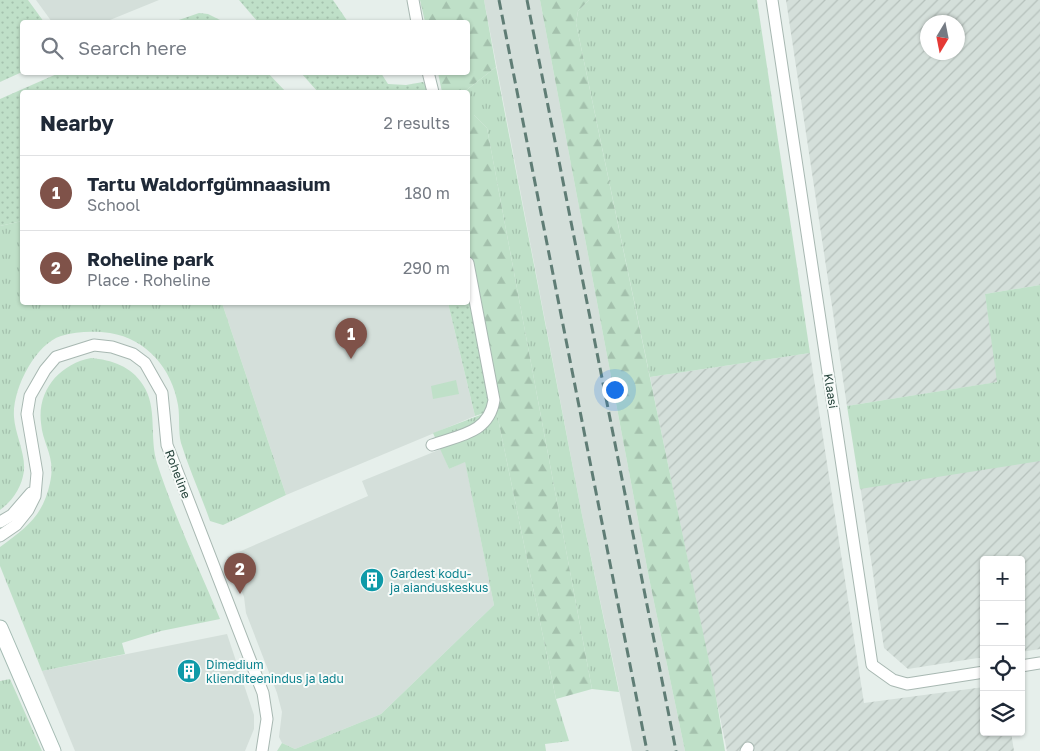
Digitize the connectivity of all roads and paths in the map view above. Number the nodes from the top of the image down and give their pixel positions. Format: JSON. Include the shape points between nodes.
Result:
{"nodes":[{"id":1,"x":413,"y":0,"type":"edge"},
{"id":2,"x":772,"y":0,"type":"edge"},
{"id":3,"x":417,"y":20,"type":"edge"},
{"id":4,"x":429,"y":75,"type":"edge"},
{"id":5,"x":432,"y":90,"type":"edge"},
{"id":6,"x":470,"y":274,"type":"edge"},
{"id":7,"x":432,"y":446,"type":"dead end"},
{"id":8,"x":35,"y":488,"type":"junction"},
{"id":9,"x":0,"y":522,"type":"edge"},
{"id":10,"x":0,"y":536,"type":"edge"},
{"id":11,"x":0,"y":628,"type":"edge"},
{"id":12,"x":1040,"y":663,"type":"edge"},
{"id":13,"x":1025,"y":665,"type":"edge"},
{"id":14,"x":980,"y":673,"type":"edge"},
{"id":15,"x":52,"y":751,"type":"edge"},
{"id":16,"x":262,"y":751,"type":"edge"}],
"edges":[{"from":1,"to":3,"type":"street"},
{"from":2,"to":14,"type":"street","name":"Klaasi","via":[[872,665],[893,680],[907,684]]},
{"from":4,"to":5,"type":"street"},
{"from":6,"to":7,"type":"street","via":[[494,400],[492,412],[479,428]]},
{"from":8,"to":9,"type":"street","via":[[16,511]]},
{"from":8,"to":10,"type":"street","name":"Roheline","via":[[28,510],[16,525]]},
{"from":8,"to":16,"type":"street","name":"Roheline","via":[[35,459],[26,414],[36,383],[50,364],[56,358],[94,345],[133,354],[145,363],[162,393],[166,445],[263,694],[268,720]]},
{"from":11,"to":15,"type":"main road"},
{"from":12,"to":13,"type":"street"}]}
